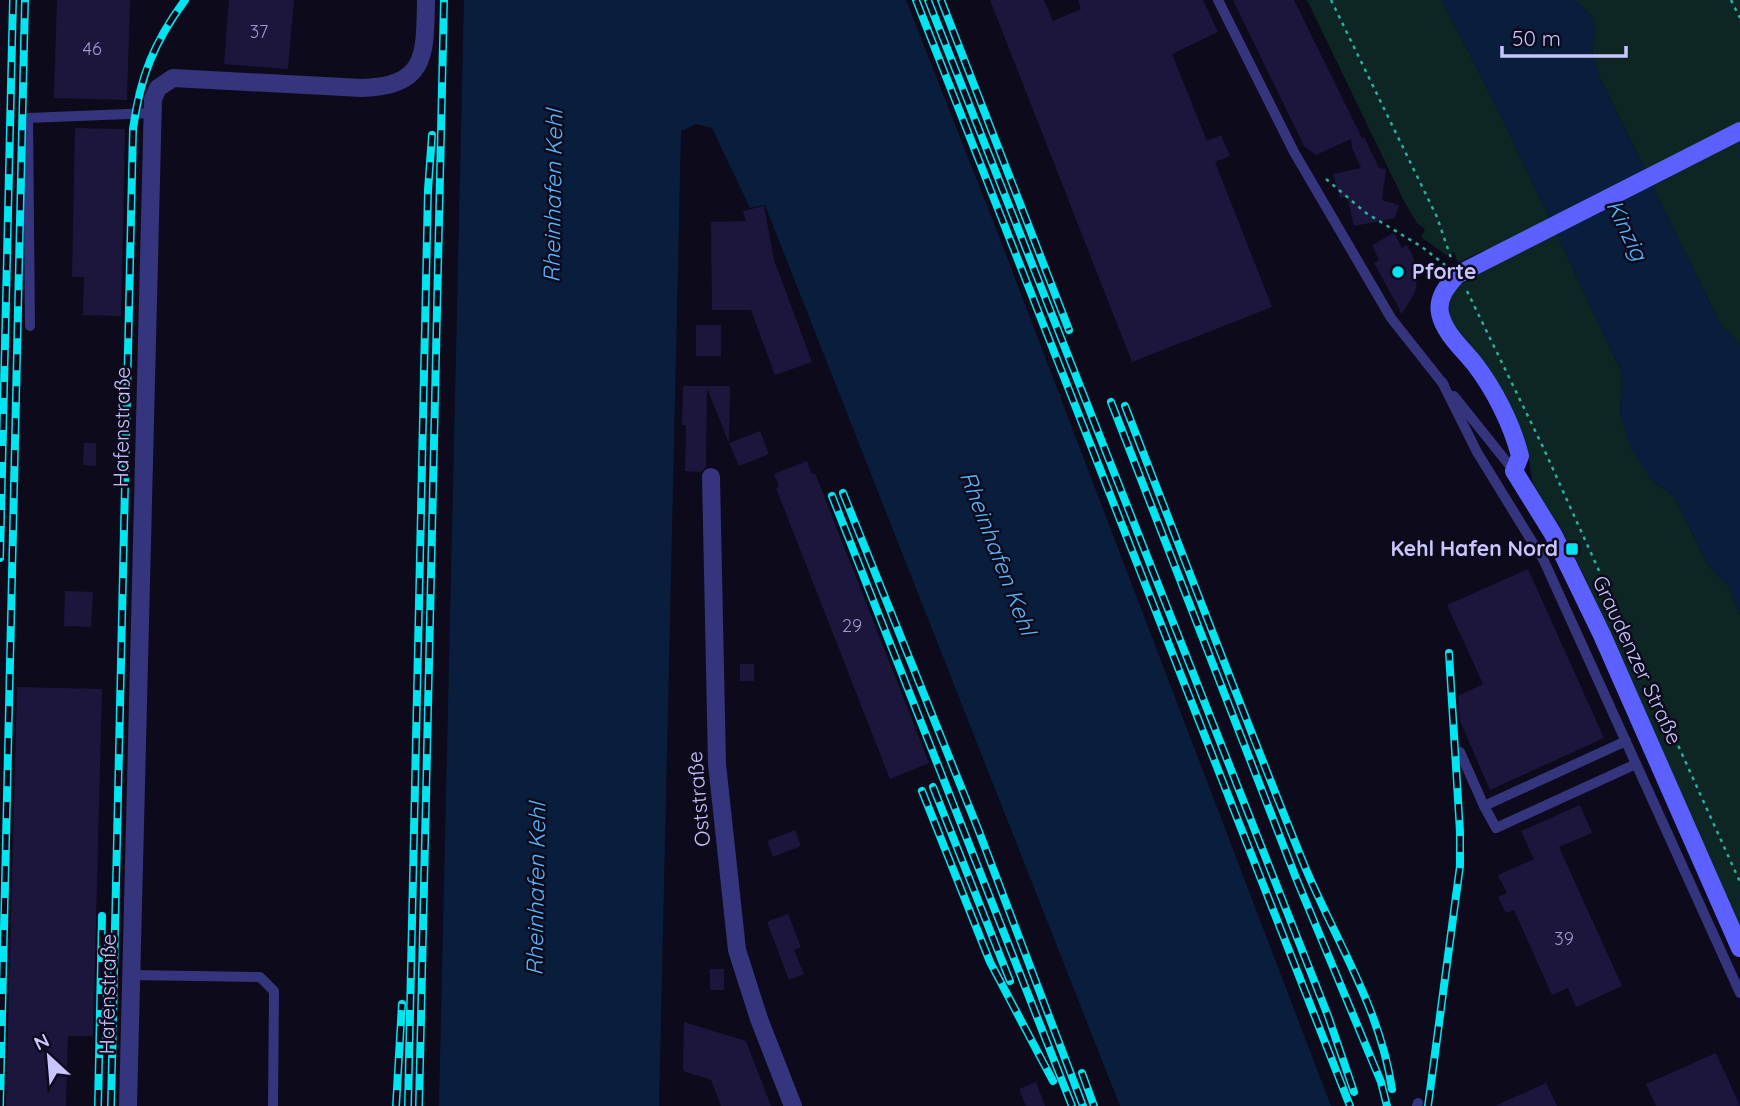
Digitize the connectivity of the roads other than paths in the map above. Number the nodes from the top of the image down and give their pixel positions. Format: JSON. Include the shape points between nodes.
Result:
{"nodes":[{"id":1,"x":426,"y":0,"type":"edge"},
{"id":2,"x":1218,"y":0,"type":"edge"},
{"id":3,"x":153,"y":113,"type":"junction"},
{"id":4,"x":1740,"y":131,"type":"edge"},
{"id":5,"x":30,"y":327,"type":"dead end"},
{"id":6,"x":1442,"y":382,"type":"junction"},
{"id":7,"x":1514,"y":471,"type":"junction"},
{"id":8,"x":711,"y":477,"type":"dead end"},
{"id":9,"x":1626,"y":741,"type":"junction"},
{"id":10,"x":1460,"y":752,"type":"dead end"},
{"id":11,"x":1636,"y":764,"type":"junction"},
{"id":12,"x":1484,"y":806,"type":"junction"},
{"id":13,"x":1740,"y":948,"type":"edge"},
{"id":14,"x":131,"y":975,"type":"junction"},
{"id":15,"x":1740,"y":993,"type":"edge"},
{"id":16,"x":128,"y":1106,"type":"edge"},
{"id":17,"x":272,"y":1106,"type":"edge"},
{"id":18,"x":793,"y":1106,"type":"edge"}],
"edges":[{"from":1,"to":3,"type":"street","name":"Hafenstraße","via":[[423,51],[411,76],[400,82],[362,88],[173,78],[158,88]]},
{"from":2,"to":6,"type":"lane","via":[[1294,152],[1391,318]]},
{"from":3,"to":5,"type":"lane","via":[[28,118]]},
{"from":3,"to":14,"type":"street","name":"Hafenstraße"},
{"from":4,"to":7,"type":"street","via":[[1462,277],[1441,296],[1441,316],[1448,330],[1491,389],[1509,425],[1520,456]]},
{"from":6,"to":7,"type":"lane"},
{"from":6,"to":9,"type":"lane","via":[[1477,452],[1544,561]]},
{"from":7,"to":13,"type":"street","name":"Graudenzer Straße","via":[[1553,534],[1602,635]]},
{"from":8,"to":18,"type":"street","name":"Oststraße","via":[[717,764],[737,950]]},
{"from":9,"to":11,"type":"lane"},
{"from":9,"to":12,"type":"lane"},
{"from":10,"to":12,"type":"lane"},
{"from":11,"to":12,"type":"lane","via":[[1496,828]]},
{"from":11,"to":15,"type":"lane"},
{"from":14,"to":16,"type":"street","name":"Hafenstraße"},
{"from":14,"to":17,"type":"lane","via":[[260,976],[274,991]]}]}
